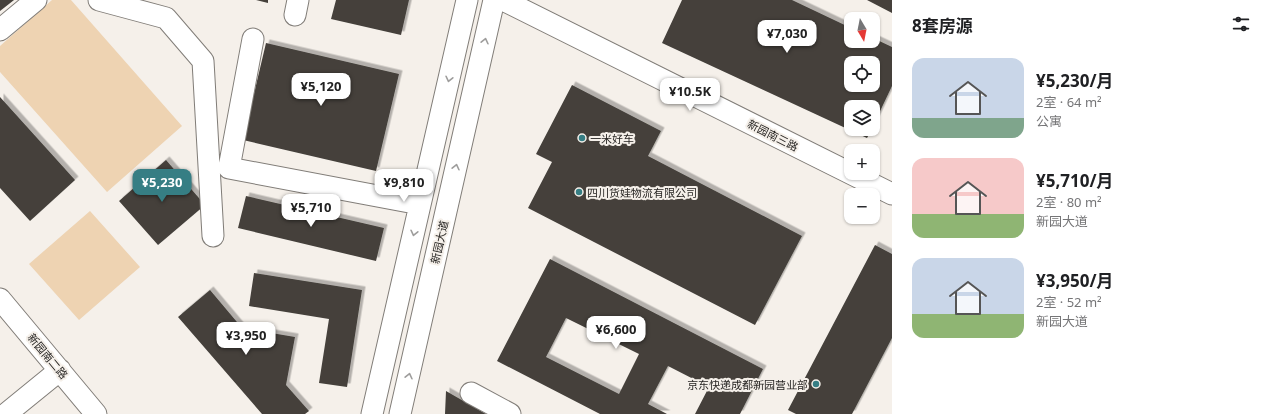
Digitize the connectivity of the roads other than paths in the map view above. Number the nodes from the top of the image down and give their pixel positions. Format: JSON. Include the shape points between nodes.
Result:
{"nodes":[{"id":1,"x":36,"y":0,"type":"edge"},
{"id":2,"x":99,"y":0,"type":"edge"},
{"id":3,"x":467,"y":0,"type":"edge"},
{"id":4,"x":494,"y":0,"type":"edge"},
{"id":5,"x":504,"y":0,"type":"edge"},
{"id":6,"x":0,"y":30,"type":"edge"},
{"id":7,"x":253,"y":39,"type":"dead end"},
{"id":8,"x":892,"y":194,"type":"edge"},
{"id":9,"x":420,"y":204,"type":"junction"},
{"id":10,"x":213,"y":236,"type":"dead end"},
{"id":11,"x":0,"y":298,"type":"edge"},
{"id":12,"x":60,"y":370,"type":"junction"},
{"id":13,"x":472,"y":393,"type":"dead end"},
{"id":14,"x":6,"y":414,"type":"edge"},
{"id":15,"x":96,"y":414,"type":"edge"},
{"id":16,"x":372,"y":414,"type":"edge"},
{"id":17,"x":400,"y":414,"type":"edge"},
{"id":18,"x":510,"y":414,"type":"edge"}],
"edges":[{"from":1,"to":6,"type":"street"},
{"from":2,"to":10,"type":"street","via":[[166,18],[203,61]]},
{"from":3,"to":9,"type":"street","one_way":true},
{"from":17,"to":4,"type":"street","name":"新园大道","one_way":true},
{"from":5,"to":8,"type":"street","name":"新园南三路"},
{"from":7,"to":9,"type":"street","via":[[229,168]]},
{"from":9,"to":16,"type":"street","one_way":true},
{"from":11,"to":12,"type":"street","name":"新园南二路"},
{"from":12,"to":14,"type":"street"},
{"from":12,"to":15,"type":"street","name":"新园南二路"},
{"from":13,"to":18,"type":"street"}]}
